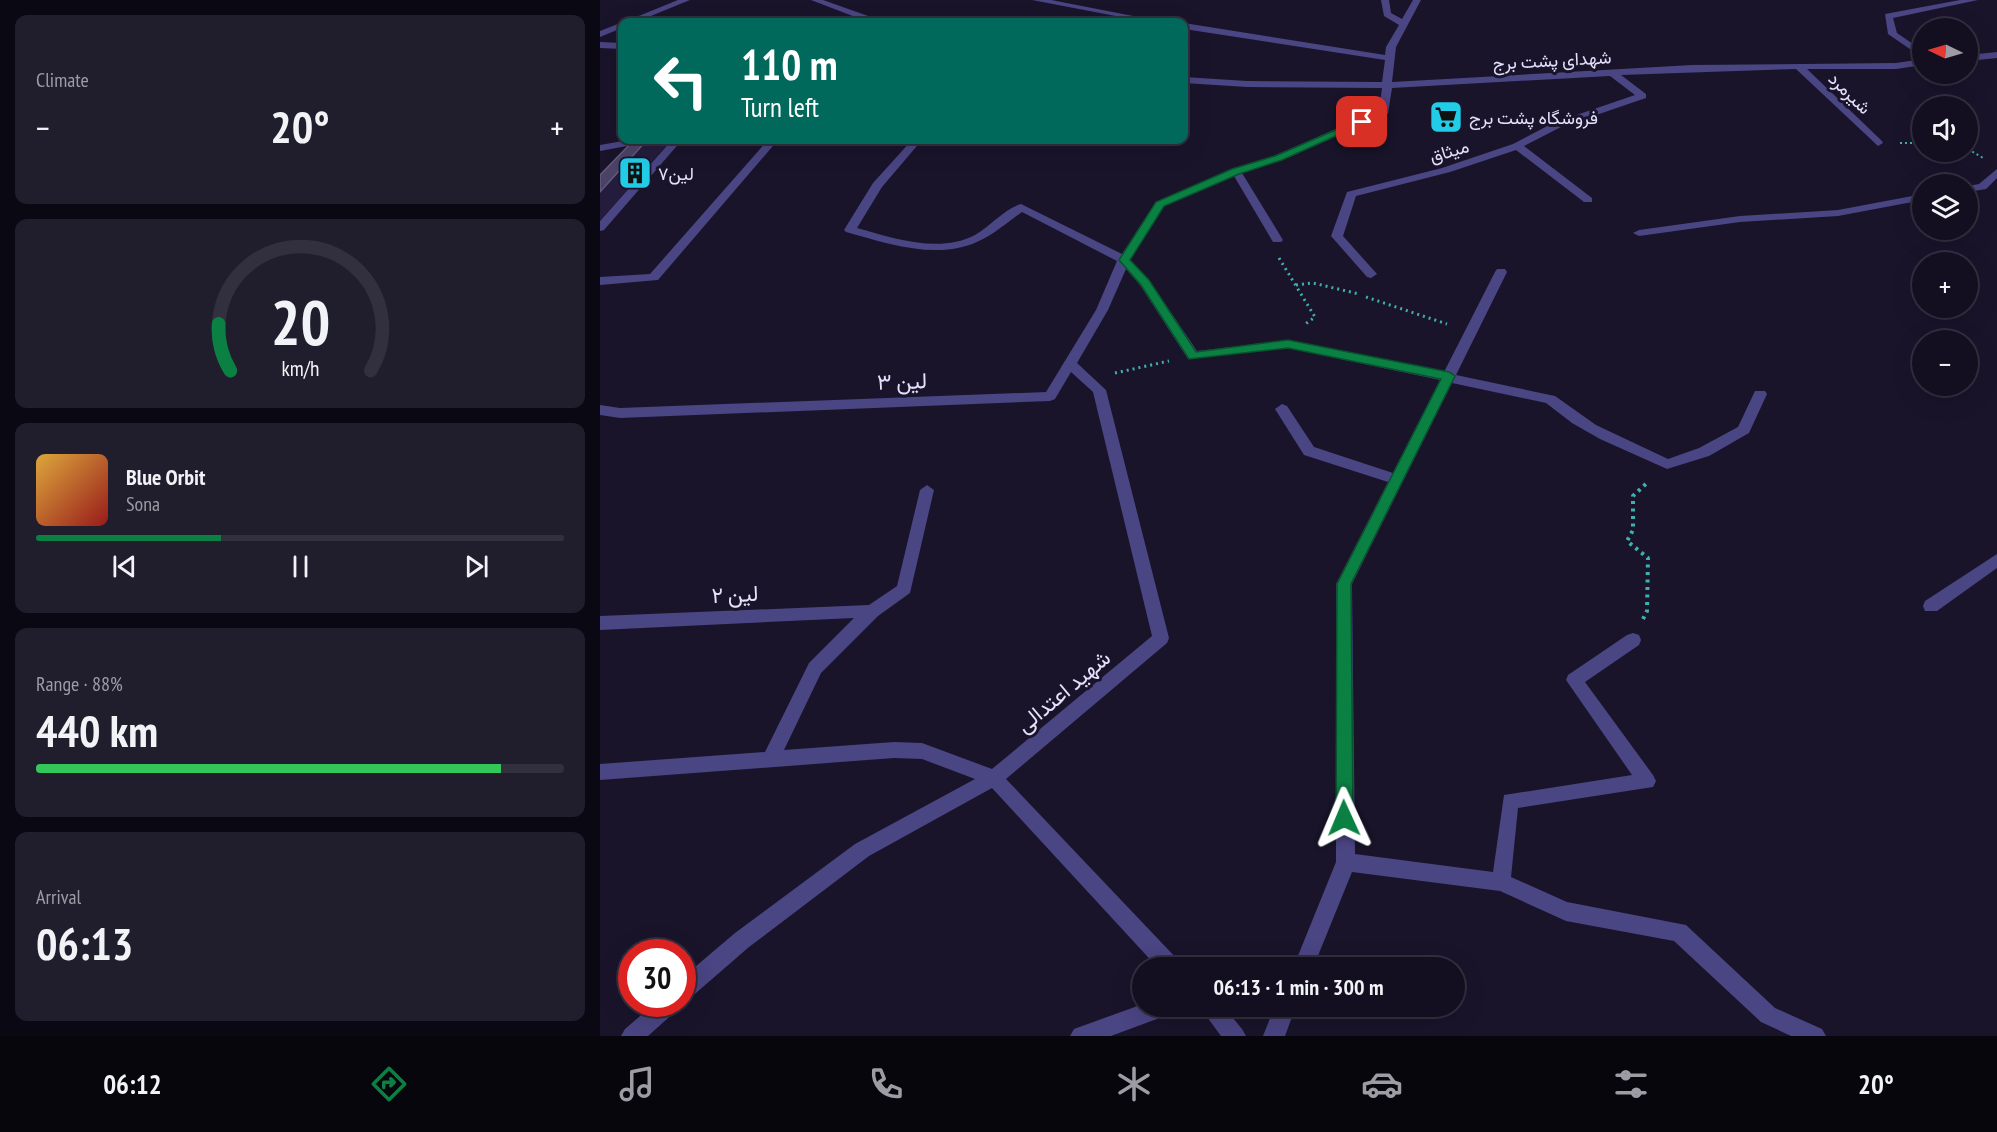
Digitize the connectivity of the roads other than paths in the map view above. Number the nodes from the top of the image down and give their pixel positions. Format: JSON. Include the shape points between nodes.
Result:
{"nodes":[{"id":1,"x":686,"y":0,"type":"edge"},
{"id":2,"x":815,"y":0,"type":"edge"},
{"id":3,"x":1036,"y":0,"type":"edge"},
{"id":4,"x":1384,"y":0,"type":"edge"},
{"id":5,"x":1417,"y":0,"type":"edge"},
{"id":6,"x":1974,"y":0,"type":"edge"},
{"id":7,"x":1102,"y":13,"type":"junction"},
{"id":8,"x":639,"y":18,"type":"edge"},
{"id":9,"x":865,"y":18,"type":"edge"},
{"id":10,"x":1093,"y":18,"type":"edge"},
{"id":11,"x":1134,"y":18,"type":"edge"},
{"id":12,"x":1402,"y":23,"type":"junction"},
{"id":13,"x":618,"y":27,"type":"edge"},
{"id":14,"x":1188,"y":28,"type":"edge"},
{"id":15,"x":600,"y":34,"type":"edge"},
{"id":16,"x":600,"y":45,"type":"edge"},
{"id":17,"x":618,"y":46,"type":"edge"},
{"id":18,"x":1912,"y":47,"type":"edge"},
{"id":19,"x":1997,"y":55,"type":"edge"},
{"id":20,"x":1978,"y":57,"type":"edge"},
{"id":21,"x":1389,"y":58,"type":"junction"},
{"id":22,"x":1912,"y":64,"type":"edge"},
{"id":23,"x":1799,"y":67,"type":"junction"},
{"id":24,"x":1613,"y":74,"type":"junction"},
{"id":25,"x":1188,"y":80,"type":"edge"},
{"id":26,"x":1386,"y":83,"type":"junction"},
{"id":27,"x":1878,"y":143,"type":"dead end"},
{"id":28,"x":618,"y":144,"type":"edge"},
{"id":29,"x":674,"y":144,"type":"edge"},
{"id":30,"x":770,"y":144,"type":"edge"},
{"id":31,"x":913,"y":144,"type":"edge"},
{"id":32,"x":1518,"y":146,"type":"junction"},
{"id":33,"x":600,"y":147,"type":"edge"},
{"id":34,"x":1236,"y":171,"type":"junction"},
{"id":35,"x":1997,"y":172,"type":"edge"},
{"id":36,"x":1978,"y":188,"type":"edge"},
{"id":37,"x":1912,"y":199,"type":"edge"},
{"id":38,"x":1588,"y":200,"type":"dead end"},
{"id":39,"x":600,"y":228,"type":"edge"},
{"id":40,"x":1638,"y":233,"type":"dead end"},
{"id":41,"x":1277,"y":240,"type":"road end"},
{"id":42,"x":1124,"y":260,"type":"junction"},
{"id":43,"x":1501,"y":272,"type":"dead end"},
{"id":44,"x":1371,"y":274,"type":"dead end"},
{"id":45,"x":600,"y":281,"type":"edge"},
{"id":46,"x":1069,"y":363,"type":"junction"},
{"id":47,"x":1449,"y":376,"type":"junction"},
{"id":48,"x":1760,"y":394,"type":"dead end"},
{"id":49,"x":1282,"y":409,"type":"dead end"},
{"id":50,"x":600,"y":410,"type":"edge"},
{"id":51,"x":1397,"y":480,"type":"junction"},
{"id":52,"x":927,"y":490,"type":"dead end"},
{"id":53,"x":1997,"y":560,"type":"edge"},
{"id":54,"x":1931,"y":606,"type":"dead end"},
{"id":55,"x":872,"y":611,"type":"junction"},
{"id":56,"x":600,"y":623,"type":"edge"},
{"id":57,"x":1633,"y":640,"type":"road end"},
{"id":58,"x":770,"y":760,"type":"junction"},
{"id":59,"x":600,"y":772,"type":"edge"},
{"id":60,"x":994,"y":778,"type":"junction"},
{"id":61,"x":1346,"y":862,"type":"junction"},
{"id":62,"x":1501,"y":882,"type":"junction"},
{"id":63,"x":1161,"y":957,"type":"edge"},
{"id":64,"x":1307,"y":957,"type":"edge"},
{"id":65,"x":696,"y":980,"type":"edge"},
{"id":66,"x":654,"y":1017,"type":"edge"},
{"id":67,"x":1135,"y":1017,"type":"edge"},
{"id":68,"x":1219,"y":1017,"type":"edge"},
{"id":69,"x":1282,"y":1017,"type":"edge"},
{"id":70,"x":632,"y":1036,"type":"edge"},
{"id":71,"x":1081,"y":1036,"type":"edge"},
{"id":72,"x":1235,"y":1036,"type":"edge"},
{"id":73,"x":1274,"y":1036,"type":"edge"},
{"id":74,"x":1815,"y":1036,"type":"edge"}],
"edges":[{"from":1,"to":8,"type":"street"},
{"from":2,"to":9,"type":"street"},
{"from":3,"to":7,"type":"street"},
{"from":4,"to":12,"type":"street","via":[[1387,14]]},
{"from":5,"to":12,"type":"street"},
{"from":6,"to":18,"type":"street","via":[[1888,15],[1893,34]]},
{"from":7,"to":10,"type":"street"},
{"from":7,"to":11,"type":"street"},
{"from":12,"to":21,"type":"street"},
{"from":13,"to":15,"type":"street"},
{"from":14,"to":21,"type":"street"},
{"from":16,"to":17,"type":"street"},
{"from":19,"to":20,"type":"street"},
{"from":21,"to":26,"type":"street"},
{"from":22,"to":23,"type":"street","name":"شهدای پشت برج"},
{"from":23,"to":24,"type":"street","name":"شهدای پشت برج"},
{"from":23,"to":27,"type":"street","name":"شیرمرد"},
{"from":24,"to":26,"type":"street","name":"شهدای پشت برج"},
{"from":24,"to":32,"type":"street","name":"میثاق","via":[[1642,96],[1557,125]]},
{"from":25,"to":26,"type":"street","name":"شهدای پشت برج","via":[[1229,84]]},
{"from":26,"to":34,"type":"street","name":"لین ۳","via":[[1384,112],[1278,158]]},
{"from":28,"to":33,"type":"street"},
{"from":29,"to":39,"type":"street"},
{"from":30,"to":45,"type":"street","via":[[654,277]]},
{"from":31,"to":42,"type":"street","via":[[877,185],[850,230],[910,246],[943,246],[977,238],[1021,207]]},
{"from":32,"to":38,"type":"street"},
{"from":32,"to":44,"type":"street","name":"میثاق","via":[[1446,170],[1351,194],[1337,236]]},
{"from":34,"to":41,"type":"street"},
{"from":34,"to":42,"type":"street","name":"لین ۳","via":[[1160,204]]},
{"from":35,"to":36,"type":"street"},
{"from":37,"to":40,"type":"street","via":[[1838,213],[1740,219]]},
{"from":42,"to":46,"type":"street","name":"لین ۳","via":[[1102,310]]},
{"from":42,"to":47,"type":"street","via":[[1145,283],[1193,356],[1288,344]]},
{"from":43,"to":47,"type":"street"},
{"from":46,"to":50,"type":"street","name":"لین ۳","via":[[1050,396],[620,413]]},
{"from":46,"to":60,"type":"street","name":"شهید اعتدالی","via":[[1099,390],[1161,638]]},
{"from":47,"to":48,"type":"street","via":[[1550,399],[1574,420],[1667,464],[1704,452],[1744,430]]},
{"from":47,"to":51,"type":"street"},
{"from":49,"to":51,"type":"street","via":[[1309,451]]},
{"from":51,"to":61,"type":"street","via":[[1344,584]]},
{"from":52,"to":55,"type":"street","via":[[903,588]]},
{"from":53,"to":54,"type":"street"},
{"from":55,"to":56,"type":"street","name":"لین ۲"},
{"from":55,"to":58,"type":"street","via":[[815,668]]},
{"from":57,"to":62,"type":"street","via":[[1574,680],[1647,782],[1510,801]]},
{"from":58,"to":59,"type":"street"},
{"from":58,"to":60,"type":"street","via":[[894,750],[922,752]]},
{"from":60,"to":63,"type":"street"},
{"from":60,"to":65,"type":"street","name":"شهید اعتدالی","via":[[862,850],[742,940]]},
{"from":61,"to":62,"type":"street"},
{"from":61,"to":64,"type":"street"},
{"from":62,"to":74,"type":"street","via":[[1566,911],[1679,932],[1768,1015]]},
{"from":66,"to":70,"type":"street"},
{"from":67,"to":71,"type":"street"},
{"from":68,"to":72,"type":"street"},
{"from":69,"to":73,"type":"street"}]}
